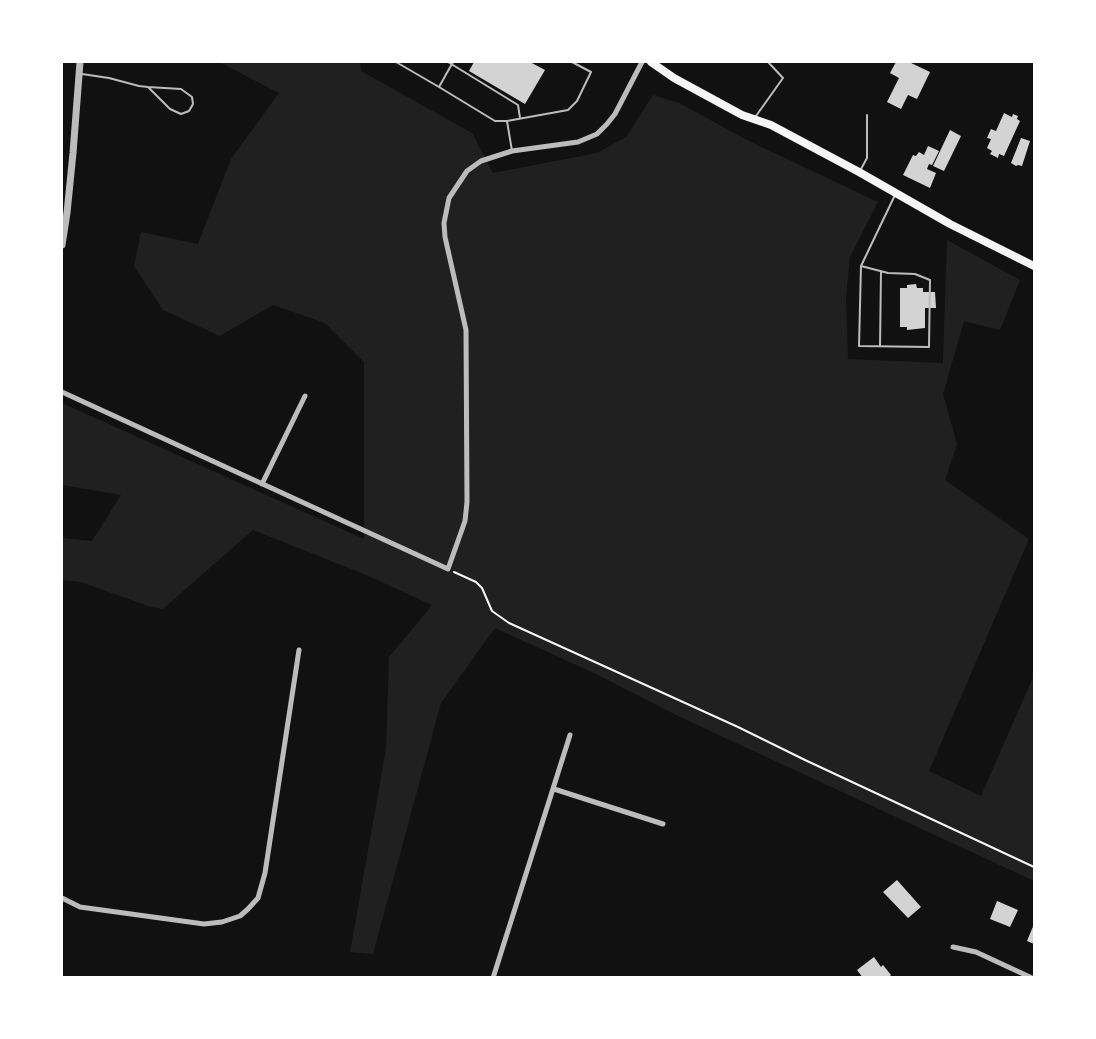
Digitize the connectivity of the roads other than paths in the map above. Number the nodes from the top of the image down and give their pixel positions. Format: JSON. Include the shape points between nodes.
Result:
{"nodes":[{"id":1,"x":80,"y":62,"type":"edge"},
{"id":2,"x":396,"y":62,"type":"edge"},
{"id":3,"x":448,"y":62,"type":"edge"},
{"id":4,"x":572,"y":62,"type":"edge"},
{"id":5,"x":642,"y":62,"type":"edge"},
{"id":6,"x":651,"y":62,"type":"edge"},
{"id":7,"x":768,"y":62,"type":"edge"},
{"id":8,"x":452,"y":63,"type":"edge"},
{"id":9,"x":79,"y":74,"type":"junction"},
{"id":10,"x":148,"y":87,"type":"junction"},
{"id":11,"x":439,"y":87,"type":"junction"},
{"id":12,"x":867,"y":116,"type":"dead end"},
{"id":13,"x":520,"y":119,"type":"junction"},
{"id":14,"x":754,"y":119,"type":"junction"},
{"id":15,"x":507,"y":122,"type":"junction"},
{"id":16,"x":512,"y":151,"type":"junction"},
{"id":17,"x":859,"y":172,"type":"junction"},
{"id":18,"x":896,"y":193,"type":"junction"},
{"id":19,"x":62,"y":245,"type":"edge"},
{"id":20,"x":861,"y":266,"type":"junction"},
{"id":21,"x":1035,"y":266,"type":"edge"},
{"id":22,"x":880,"y":270,"type":"junction"},
{"id":23,"x":880,"y":346,"type":"junction"},
{"id":24,"x":62,"y":392,"type":"edge"},
{"id":25,"x":305,"y":396,"type":"dead end"},
{"id":26,"x":262,"y":484,"type":"junction"},
{"id":27,"x":300,"y":650,"type":"dead end"},
{"id":28,"x":570,"y":735,"type":"dead end"},
{"id":29,"x":554,"y":789,"type":"junction"},
{"id":30,"x":663,"y":824,"type":"dead end"},
{"id":31,"x":62,"y":898,"type":"edge"},
{"id":32,"x":953,"y":947,"type":"dead end"},
{"id":33,"x":493,"y":978,"type":"edge"},
{"id":34,"x":1032,"y":978,"type":"edge"}],
"edges":[{"from":1,"to":9,"type":"street"},
{"from":2,"to":11,"type":"lane"},
{"from":3,"to":8,"type":"lane"},
{"from":4,"to":13,"type":"lane","via":[[591,72],[577,101],[568,110]]},
{"from":5,"to":16,"type":"street","via":[[615,114],[597,134],[578,142]]},
{"from":6,"to":14,"type":"highway"},
{"from":7,"to":14,"type":"lane","via":[[783,78]]},
{"from":8,"to":11,"type":"lane"},
{"from":8,"to":13,"type":"lane","via":[[518,105]]},
{"from":9,"to":10,"type":"lane"},
{"from":9,"to":19,"type":"street"},
{"from":10,"to":10,"type":"lane","via":[[181,89],[192,97],[193,104],[189,111],[180,114]]},
{"from":11,"to":15,"type":"lane","via":[[495,121]]},
{"from":12,"to":17,"type":"lane","via":[[867,158]]},
{"from":13,"to":15,"type":"lane"},
{"from":14,"to":17,"type":"highway","via":[[771,124]]},
{"from":15,"to":16,"type":"lane"},
{"from":16,"to":26,"type":"street","via":[[481,161],[467,171],[449,198],[446,211],[446,237],[467,351],[467,502],[465,521],[448,569]]},
{"from":17,"to":18,"type":"highway"},
{"from":18,"to":20,"type":"lane"},
{"from":18,"to":21,"type":"highway"},
{"from":20,"to":22,"type":"lane"},
{"from":20,"to":23,"type":"lane","via":[[859,346]]},
{"from":22,"to":23,"type":"lane"},
{"from":22,"to":23,"type":"lane","via":[[930,280],[929,347]]},
{"from":24,"to":26,"type":"street"},
{"from":25,"to":26,"type":"street"},
{"from":27,"to":31,"type":"street","via":[[266,873],[258,898],[249,909],[222,922],[204,924],[80,907]]},
{"from":28,"to":29,"type":"street"},
{"from":29,"to":30,"type":"street"},
{"from":29,"to":33,"type":"street"},
{"from":32,"to":34,"type":"street","via":[[976,952]]}]}
